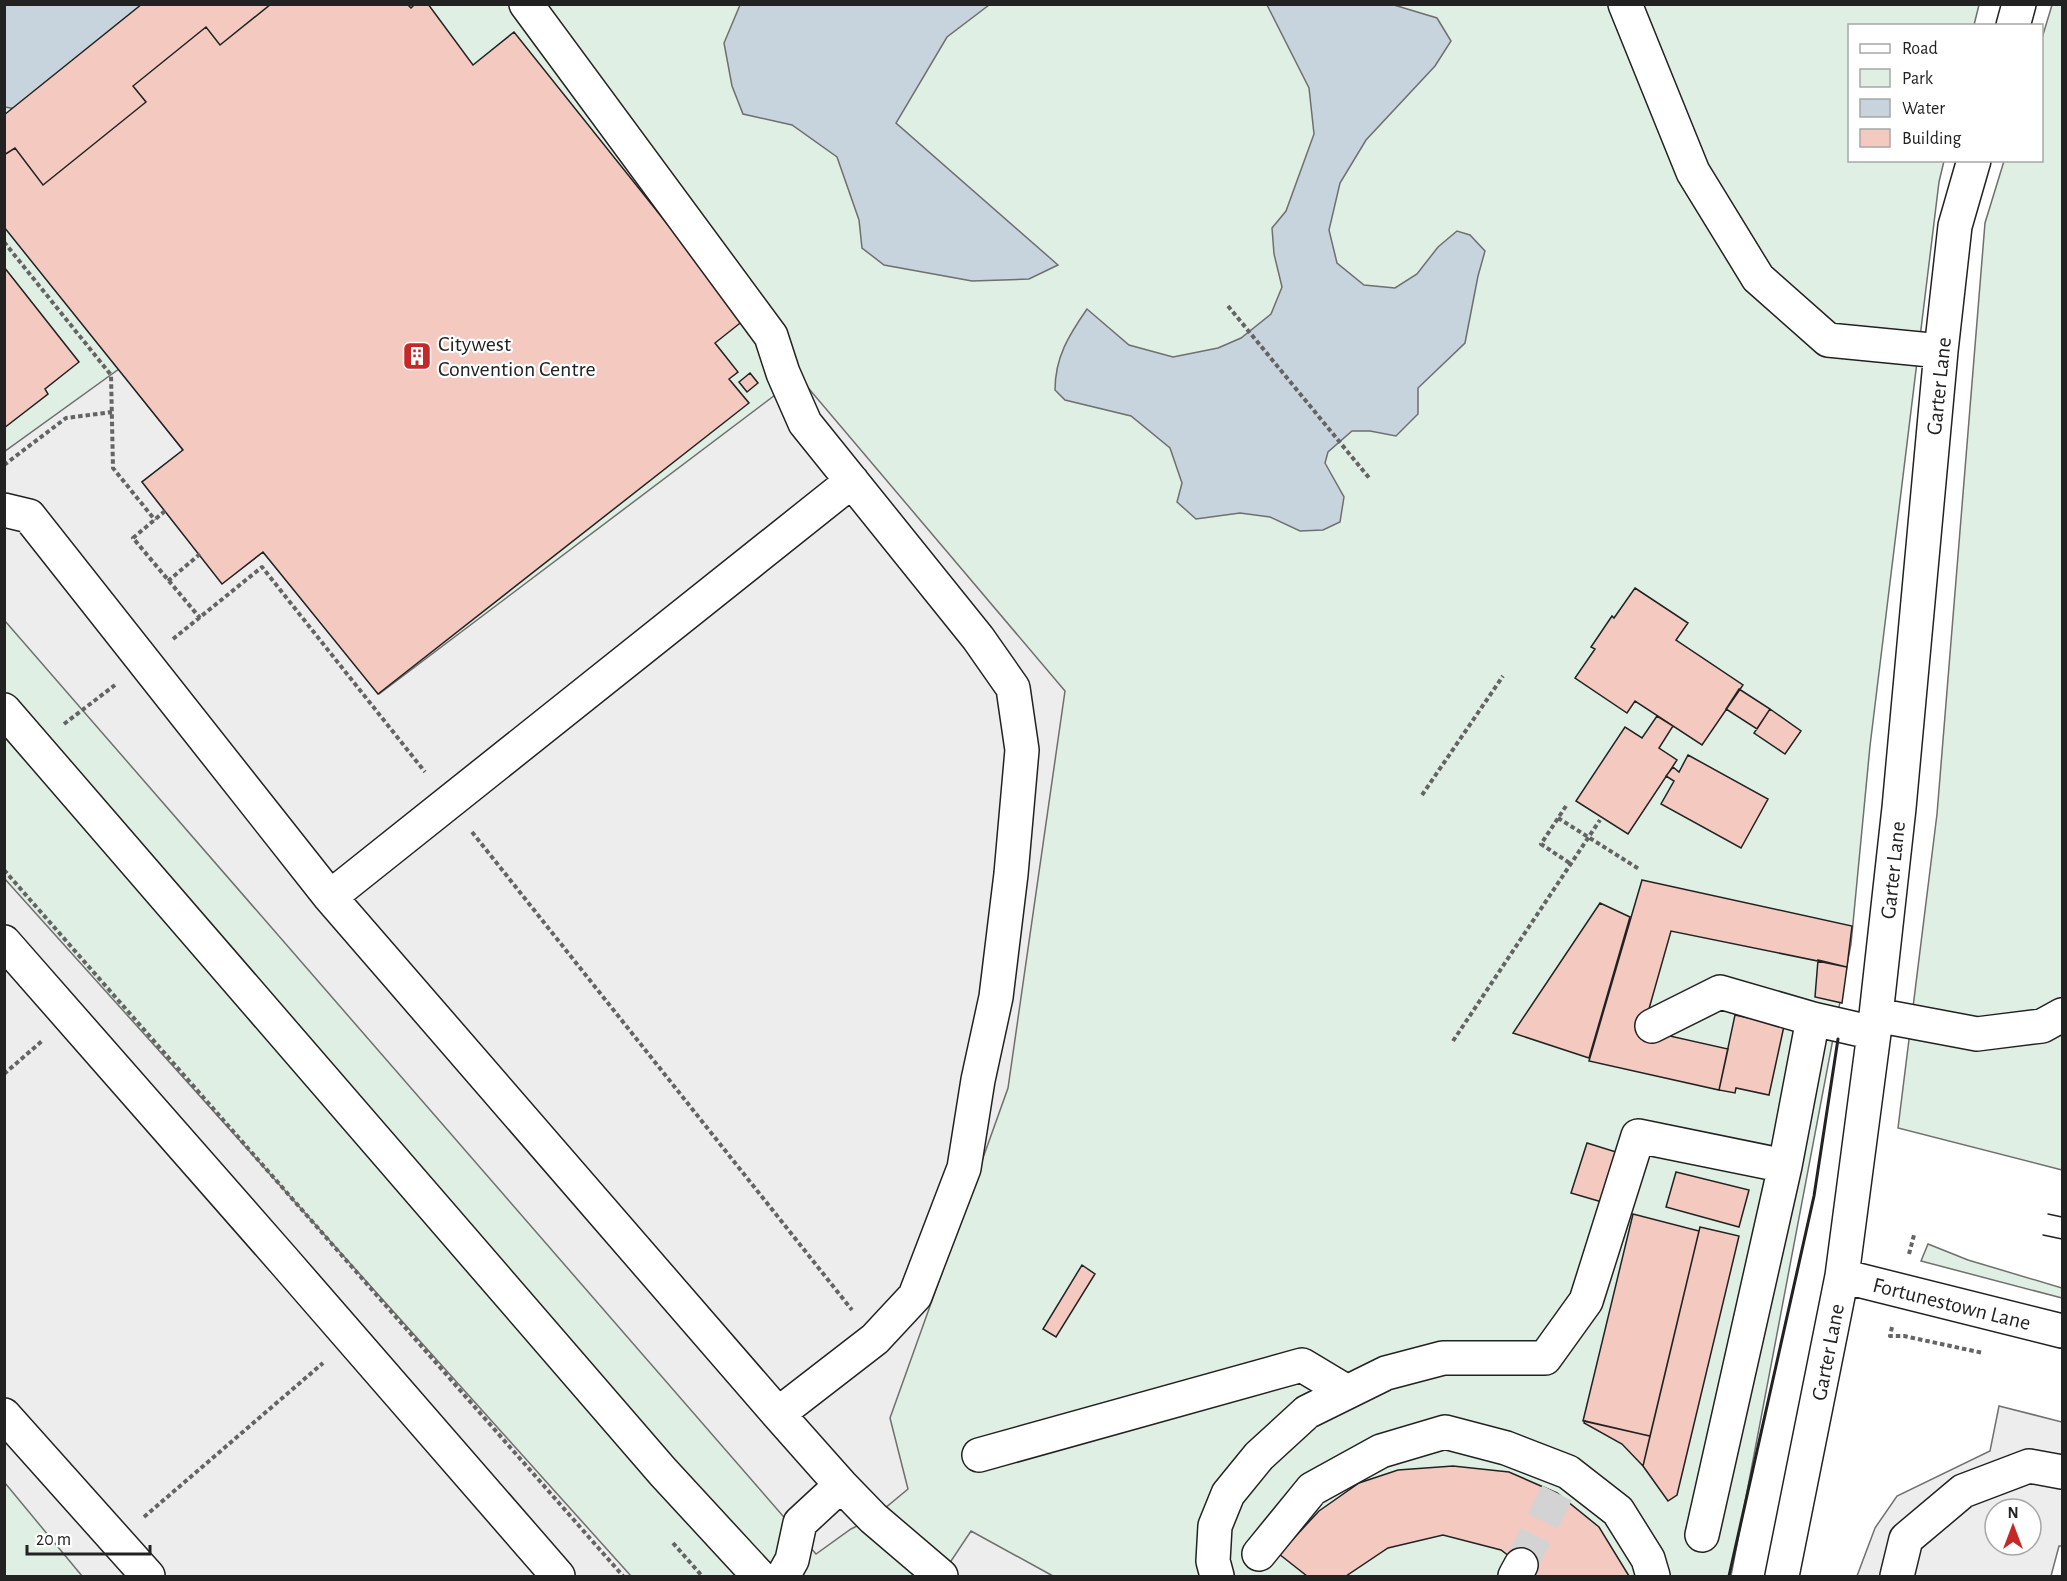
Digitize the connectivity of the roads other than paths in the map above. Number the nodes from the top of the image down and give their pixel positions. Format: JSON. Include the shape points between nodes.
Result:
{"nodes":[{"id":1,"x":526,"y":4,"type":"edge"},
{"id":2,"x":1625,"y":4,"type":"edge"},
{"id":3,"x":2019,"y":4,"type":"edge"},
{"id":4,"x":2014,"y":24,"type":"edge"},
{"id":5,"x":1973,"y":162,"type":"edge"},
{"id":6,"x":1941,"y":351,"type":"junction"},
{"id":7,"x":852,"y":481,"type":"junction"},
{"id":8,"x":4,"y":510,"type":"edge"},
{"id":9,"x":4,"y":710,"type":"edge"},
{"id":10,"x":330,"y":897,"type":"junction"},
{"id":11,"x":4,"y":942,"type":"edge"},
{"id":12,"x":2062,"y":1015,"type":"edge"},
{"id":13,"x":1813,"y":1019,"type":"junction"},
{"id":14,"x":1875,"y":1024,"type":"junction"},
{"id":15,"x":1652,"y":1026,"type":"dead end"},
{"id":16,"x":1785,"y":1166,"type":"junction"},
{"id":17,"x":1842,"y":1276,"type":"junction"},
{"id":18,"x":2062,"y":1331,"type":"edge"},
{"id":19,"x":1347,"y":1392,"type":"junction"},
{"id":20,"x":778,"y":1414,"type":"junction"},
{"id":21,"x":4,"y":1415,"type":"edge"},
{"id":22,"x":979,"y":1455,"type":"dead end"},
{"id":23,"x":2062,"y":1472,"type":"edge"},
{"id":24,"x":842,"y":1485,"type":"junction"},
{"id":25,"x":1702,"y":1535,"type":"dead end"},
{"id":26,"x":1259,"y":1554,"type":"dead end"},
{"id":27,"x":148,"y":1576,"type":"edge"},
{"id":28,"x":558,"y":1576,"type":"edge"},
{"id":29,"x":759,"y":1576,"type":"edge"},
{"id":30,"x":783,"y":1576,"type":"edge"},
{"id":31,"x":941,"y":1576,"type":"edge"},
{"id":32,"x":1217,"y":1576,"type":"edge"},
{"id":33,"x":1653,"y":1576,"type":"edge"},
{"id":34,"x":1782,"y":1576,"type":"edge"},
{"id":35,"x":1897,"y":1576,"type":"edge"}],
"edges":[{"from":1,"to":7,"type":"street","via":[[771,336],[805,423]]},
{"from":2,"to":6,"type":"street","via":[[1693,172],[1758,278],[1828,340]]},
{"from":3,"to":4,"type":"street"},
{"from":5,"to":6,"type":"street","name":"Garter Lane","via":[[1955,226]]},
{"from":6,"to":14,"type":"street","name":"Garter Lane"},
{"from":7,"to":10,"type":"street"},
{"from":7,"to":20,"type":"street","via":[[978,638],[1013,688],[1022,750],[996,997],[964,1168],[915,1296],[875,1339]]},
{"from":8,"to":10,"type":"street","via":[[29,516]]},
{"from":9,"to":29,"type":"street","via":[[663,1472]]},
{"from":10,"to":20,"type":"street"},
{"from":11,"to":28,"type":"street"},
{"from":12,"to":14,"type":"street","via":[[2042,1026],[1977,1034]]},
{"from":13,"to":14,"type":"street"},
{"from":13,"to":15,"type":"street","via":[[1720,992]]},
{"from":13,"to":16,"type":"street"},
{"from":14,"to":17,"type":"street","name":"Garter Lane"},
{"from":16,"to":19,"type":"street","via":[[1638,1136],[1586,1301],[1545,1358],[1443,1358],[1386,1373]]},
{"from":16,"to":25,"type":"street"},
{"from":17,"to":18,"type":"street","name":"Fortunestown Lane"},
{"from":17,"to":34,"type":"street","name":"Garter Lane"},
{"from":19,"to":22,"type":"street","via":[[1302,1365]]},
{"from":19,"to":32,"type":"street","via":[[1307,1412],[1259,1456],[1228,1494],[1215,1526],[1213,1561]]},
{"from":20,"to":24,"type":"street"},
{"from":21,"to":27,"type":"street"},
{"from":23,"to":35,"type":"street","via":[[2029,1466],[1963,1491],[1906,1539]]},
{"from":24,"to":30,"type":"street","via":[[800,1523],[792,1560]]},
{"from":24,"to":31,"type":"street","via":[[873,1518]]},
{"from":26,"to":33,"type":"street","via":[[1312,1489],[1382,1451],[1445,1432],[1506,1448],[1618,1511],[1648,1559]]}]}
